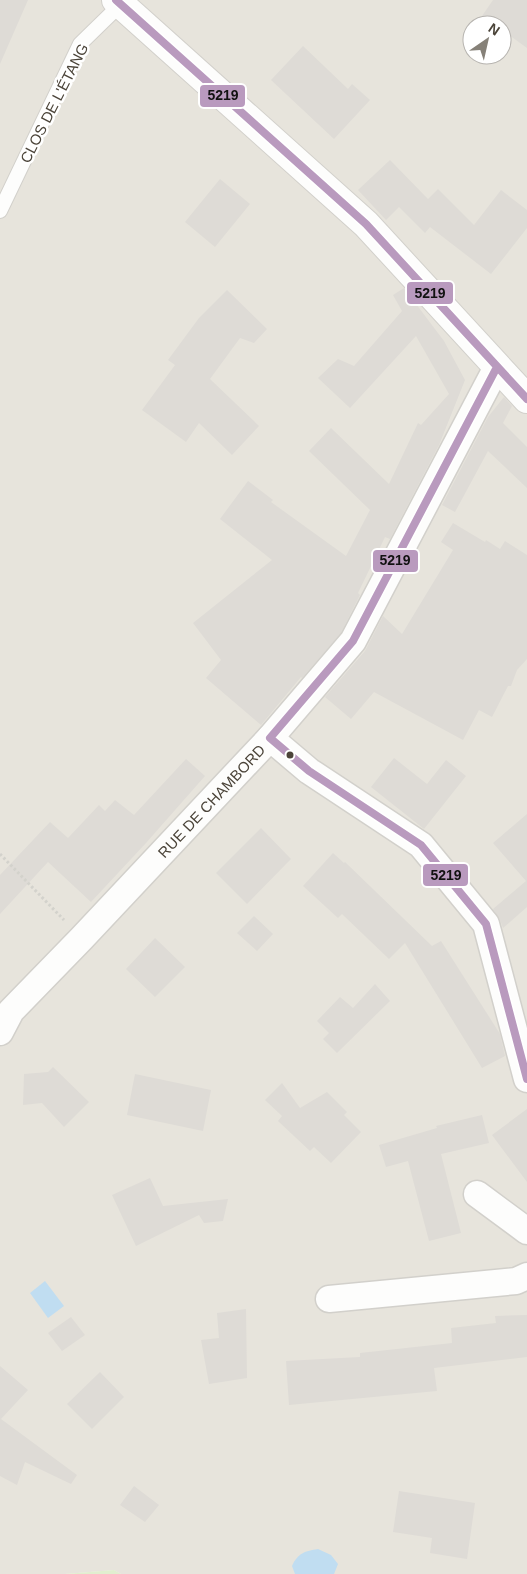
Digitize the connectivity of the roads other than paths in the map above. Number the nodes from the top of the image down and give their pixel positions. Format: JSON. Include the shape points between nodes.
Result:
{"nodes":[{"id":1,"x":120,"y":1,"type":"edge"},
{"id":2,"x":0,"y":211,"type":"edge"},
{"id":3,"x":497,"y":368,"type":"junction"},
{"id":4,"x":527,"y":399,"type":"edge"},
{"id":5,"x":270,"y":738,"type":"junction"},
{"id":6,"x":0,"y":1032,"type":"edge"},
{"id":7,"x":527,"y":1079,"type":"edge"},
{"id":8,"x":477,"y":1194,"type":"dead end"},
{"id":9,"x":527,"y":1231,"type":"edge"},
{"id":10,"x":527,"y":1276,"type":"edge"},
{"id":11,"x":330,"y":1299,"type":"dead end"}],
"edges":[{"from":1,"to":2,"type":"lane","name":"CLOS DE L'ÉTANG","via":[[80,44]]},
{"from":1,"to":3,"type":"street","via":[[366,224]]},
{"from":3,"to":4,"type":"street"},
{"from":3,"to":5,"type":"street","name":"RUE DE CHAMBORD","via":[[353,641]]},
{"from":5,"to":6,"type":"street","name":"RUE DE CHAMBORD","via":[[11,1011]]},
{"from":5,"to":7,"type":"street","via":[[309,771],[421,845],[486,924]]},
{"from":8,"to":9,"type":"street"},
{"from":10,"to":11,"type":"street","via":[[516,1281]]}]}
